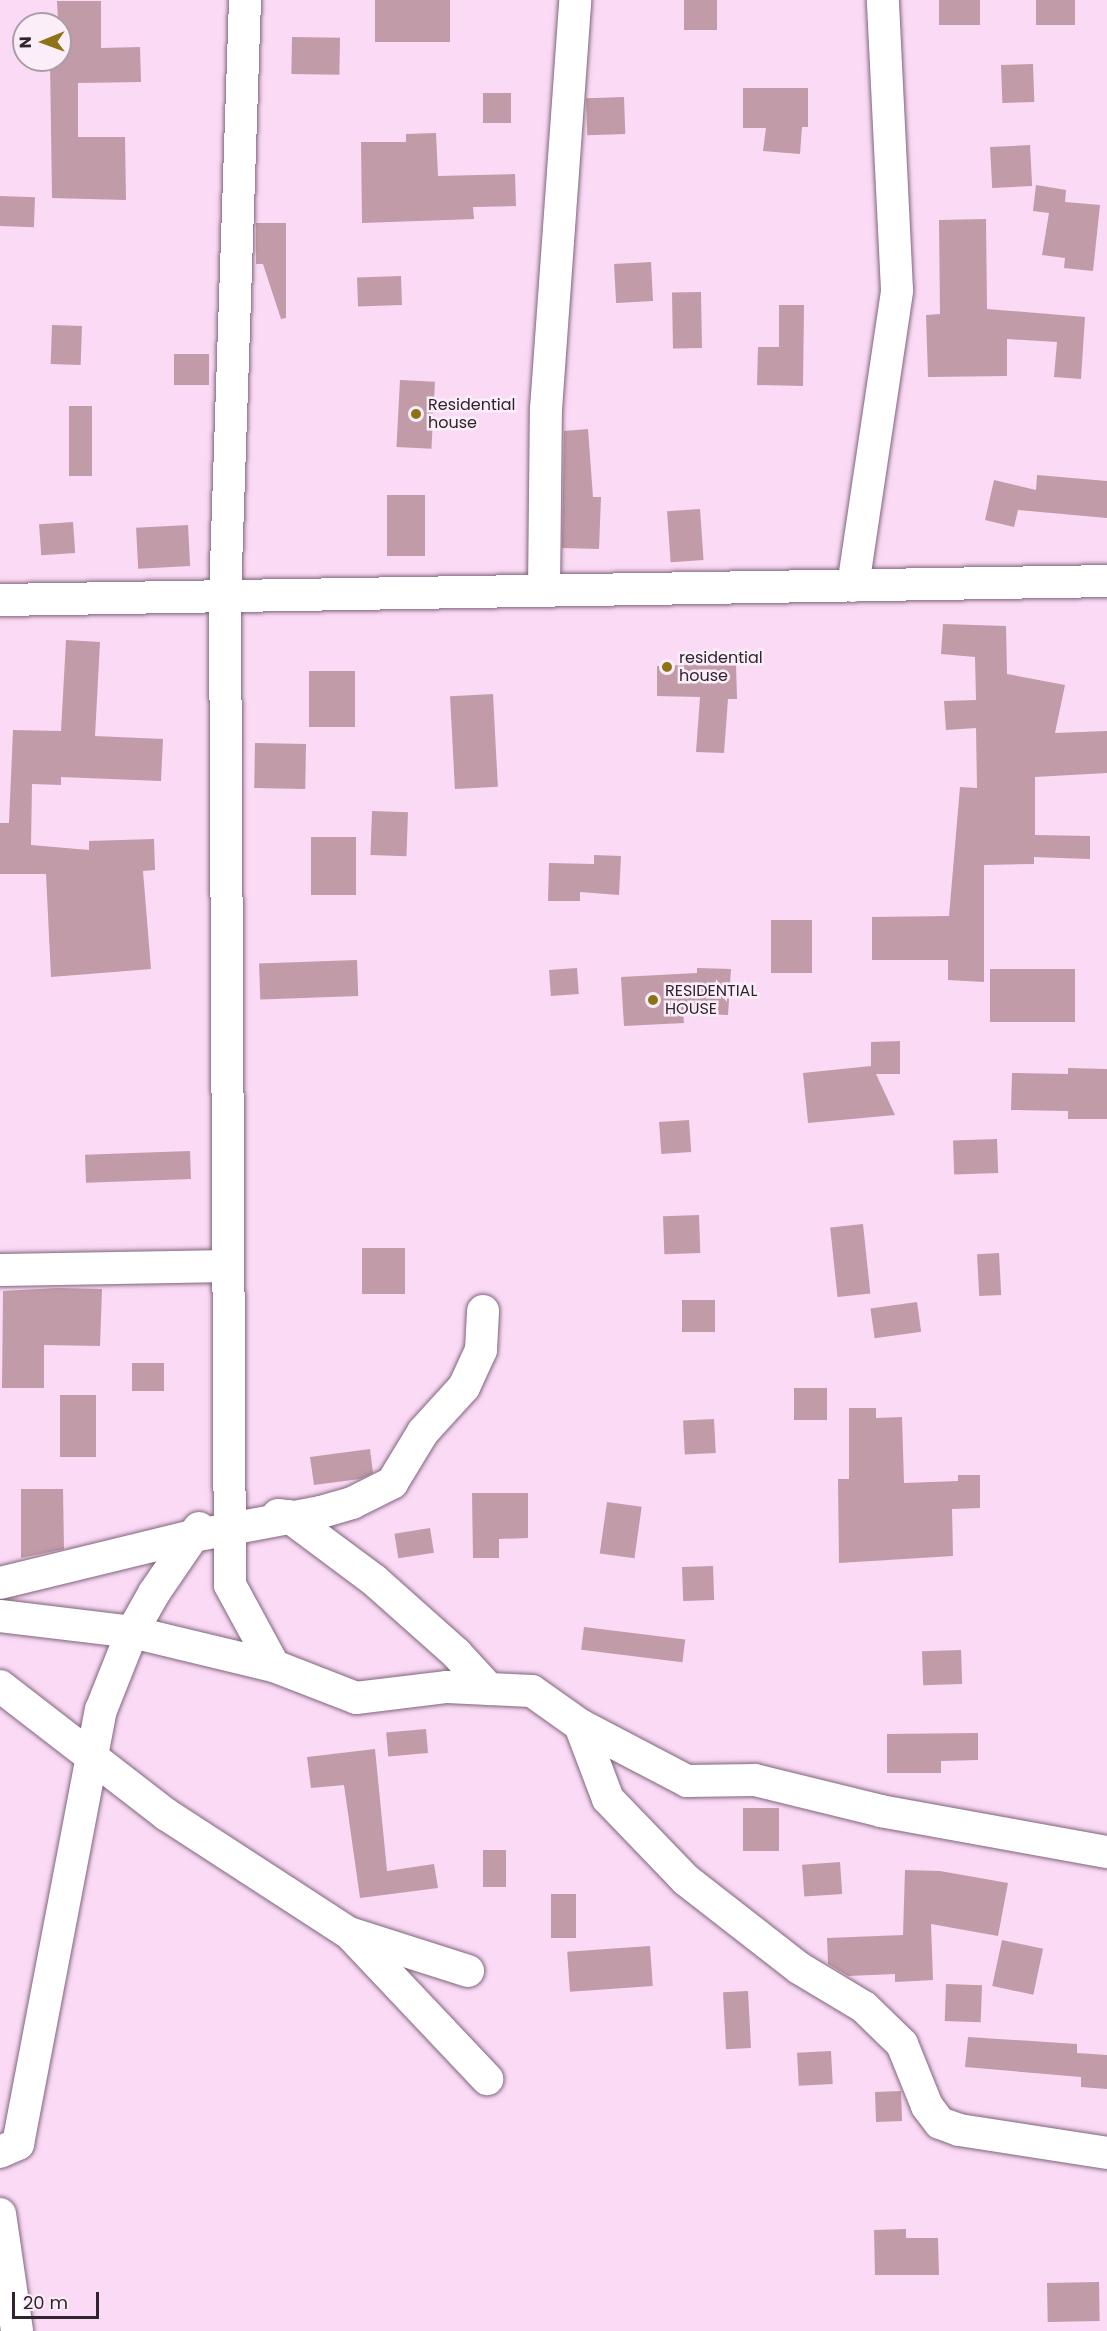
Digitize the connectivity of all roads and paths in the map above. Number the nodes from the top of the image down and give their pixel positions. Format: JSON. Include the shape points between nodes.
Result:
{"nodes":[{"id":1,"x":245,"y":0,"type":"edge"},
{"id":2,"x":575,"y":0,"type":"edge"},
{"id":3,"x":883,"y":0,"type":"edge"},
{"id":4,"x":1107,"y":581,"type":"edge"},
{"id":5,"x":853,"y":586,"type":"junction"},
{"id":6,"x":544,"y":591,"type":"junction"},
{"id":7,"x":225,"y":598,"type":"junction"},
{"id":8,"x":0,"y":600,"type":"edge"},
{"id":9,"x":228,"y":1266,"type":"junction"},
{"id":10,"x":0,"y":1270,"type":"edge"},
{"id":11,"x":483,"y":1311,"type":"dead end"},
{"id":12,"x":229,"y":1473,"type":"junction"},
{"id":13,"x":288,"y":1516,"type":"junction"},
{"id":14,"x":230,"y":1528,"type":"junction"},
{"id":15,"x":193,"y":1536,"type":"junction"},
{"id":16,"x":0,"y":1583,"type":"edge"},
{"id":17,"x":0,"y":1616,"type":"edge"},
{"id":18,"x":132,"y":1632,"type":"junction"},
{"id":19,"x":274,"y":1666,"type":"junction"},
{"id":20,"x":0,"y":1686,"type":"edge"},
{"id":21,"x":489,"y":1689,"type":"junction"},
{"id":22,"x":580,"y":1725,"type":"junction"},
{"id":23,"x":92,"y":1759,"type":"junction"},
{"id":24,"x":1107,"y":1852,"type":"edge"},
{"id":25,"x":349,"y":1933,"type":"junction"},
{"id":26,"x":468,"y":1971,"type":"dead end"},
{"id":27,"x":487,"y":2079,"type":"dead end"},
{"id":28,"x":0,"y":2152,"type":"edge"},
{"id":29,"x":1107,"y":2153,"type":"edge"},
{"id":30,"x":0,"y":2214,"type":"edge"},
{"id":31,"x":17,"y":2331,"type":"edge"}],
"edges":[{"from":1,"to":7,"type":"street"},
{"from":2,"to":6,"type":"street","via":[[546,409]]},
{"from":3,"to":5,"type":"street","via":[[897,290]]},
{"from":4,"to":5,"type":"street"},
{"from":5,"to":6,"type":"street"},
{"from":6,"to":7,"type":"street"},
{"from":7,"to":8,"type":"street"},
{"from":7,"to":9,"type":"street"},
{"from":9,"to":10,"type":"street"},
{"from":9,"to":12,"type":"street"},
{"from":11,"to":13,"type":"street","via":[[482,1350],[464,1387],[423,1432],[392,1484],[352,1503]]},
{"from":12,"to":13,"type":"street","via":[[255,1512]]},
{"from":12,"to":14,"type":"street"},
{"from":12,"to":15,"type":"street","via":[[218,1503]]},
{"from":13,"to":14,"type":"street"},
{"from":13,"to":21,"type":"street","via":[[374,1580],[456,1653]]},
{"from":14,"to":15,"type":"street"},
{"from":14,"to":19,"type":"street","via":[[230,1585]]},
{"from":15,"to":16,"type":"street"},
{"from":15,"to":18,"type":"street"},
{"from":17,"to":18,"type":"street"},
{"from":18,"to":19,"type":"street"},
{"from":18,"to":23,"type":"street","via":[[101,1710]]},
{"from":19,"to":21,"type":"street","via":[[357,1698],[447,1687]]},
{"from":20,"to":23,"type":"street","via":[[72,1738]]},
{"from":21,"to":22,"type":"street","via":[[532,1691]]},
{"from":22,"to":24,"type":"street","via":[[687,1781],[755,1780],[881,1811]]},
{"from":22,"to":29,"type":"street","via":[[608,1799],[686,1880],[799,1968],[864,2007],[902,2044],[927,2106],[940,2123],[959,2130]]},
{"from":23,"to":25,"type":"street","via":[[167,1815]]},
{"from":23,"to":28,"type":"street","via":[[18,2144]]},
{"from":25,"to":26,"type":"street"},
{"from":25,"to":27,"type":"street"},
{"from":30,"to":31,"type":"street"}]}
